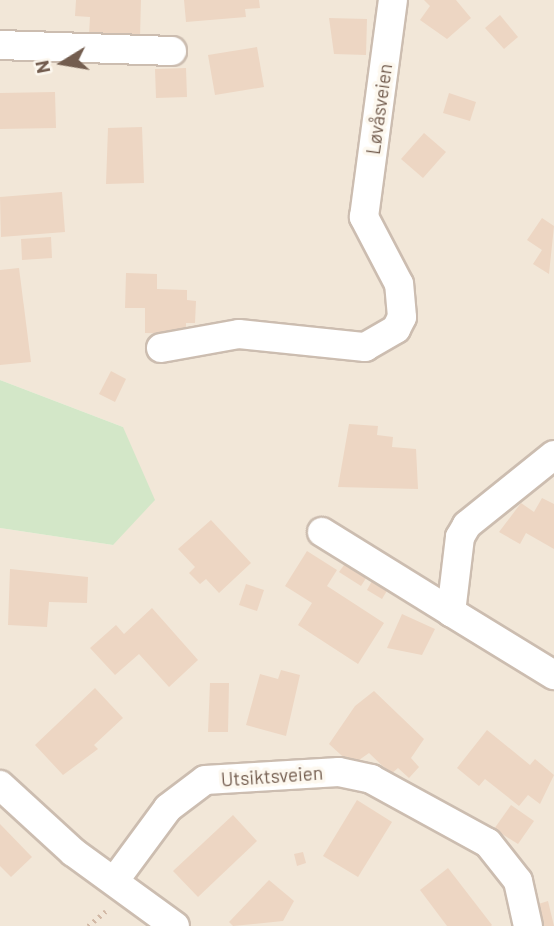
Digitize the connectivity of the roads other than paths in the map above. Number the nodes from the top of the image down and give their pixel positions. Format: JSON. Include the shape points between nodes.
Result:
{"nodes":[{"id":1,"x":393,"y":0,"type":"edge"},
{"id":2,"x":0,"y":45,"type":"edge"},
{"id":3,"x":172,"y":51,"type":"dead end"},
{"id":4,"x":162,"y":348,"type":"dead end"},
{"id":5,"x":554,"y":455,"type":"edge"},
{"id":6,"x":322,"y":532,"type":"dead end"},
{"id":7,"x":451,"y":612,"type":"junction"},
{"id":8,"x":554,"y":675,"type":"edge"},
{"id":9,"x":0,"y":785,"type":"edge"},
{"id":10,"x":115,"y":880,"type":"junction"},
{"id":11,"x":176,"y":926,"type":"edge"},
{"id":12,"x":528,"y":926,"type":"edge"}],
"edges":[{"from":1,"to":4,"type":"street","name":"Løvåsveien","via":[[364,217],[399,284],[402,317],[381,342],[333,348],[239,334]]},
{"from":2,"to":3,"type":"street"},
{"from":5,"to":7,"type":"street","via":[[467,525],[460,537]]},
{"from":6,"to":7,"type":"street"},
{"from":7,"to":8,"type":"street"},
{"from":9,"to":10,"type":"street","via":[[73,852]]},
{"from":10,"to":11,"type":"street"},
{"from":10,"to":12,"type":"street","name":"Utsiktsveien","via":[[168,808],[205,780],[339,772],[371,779],[488,843],[518,881]]}]}
